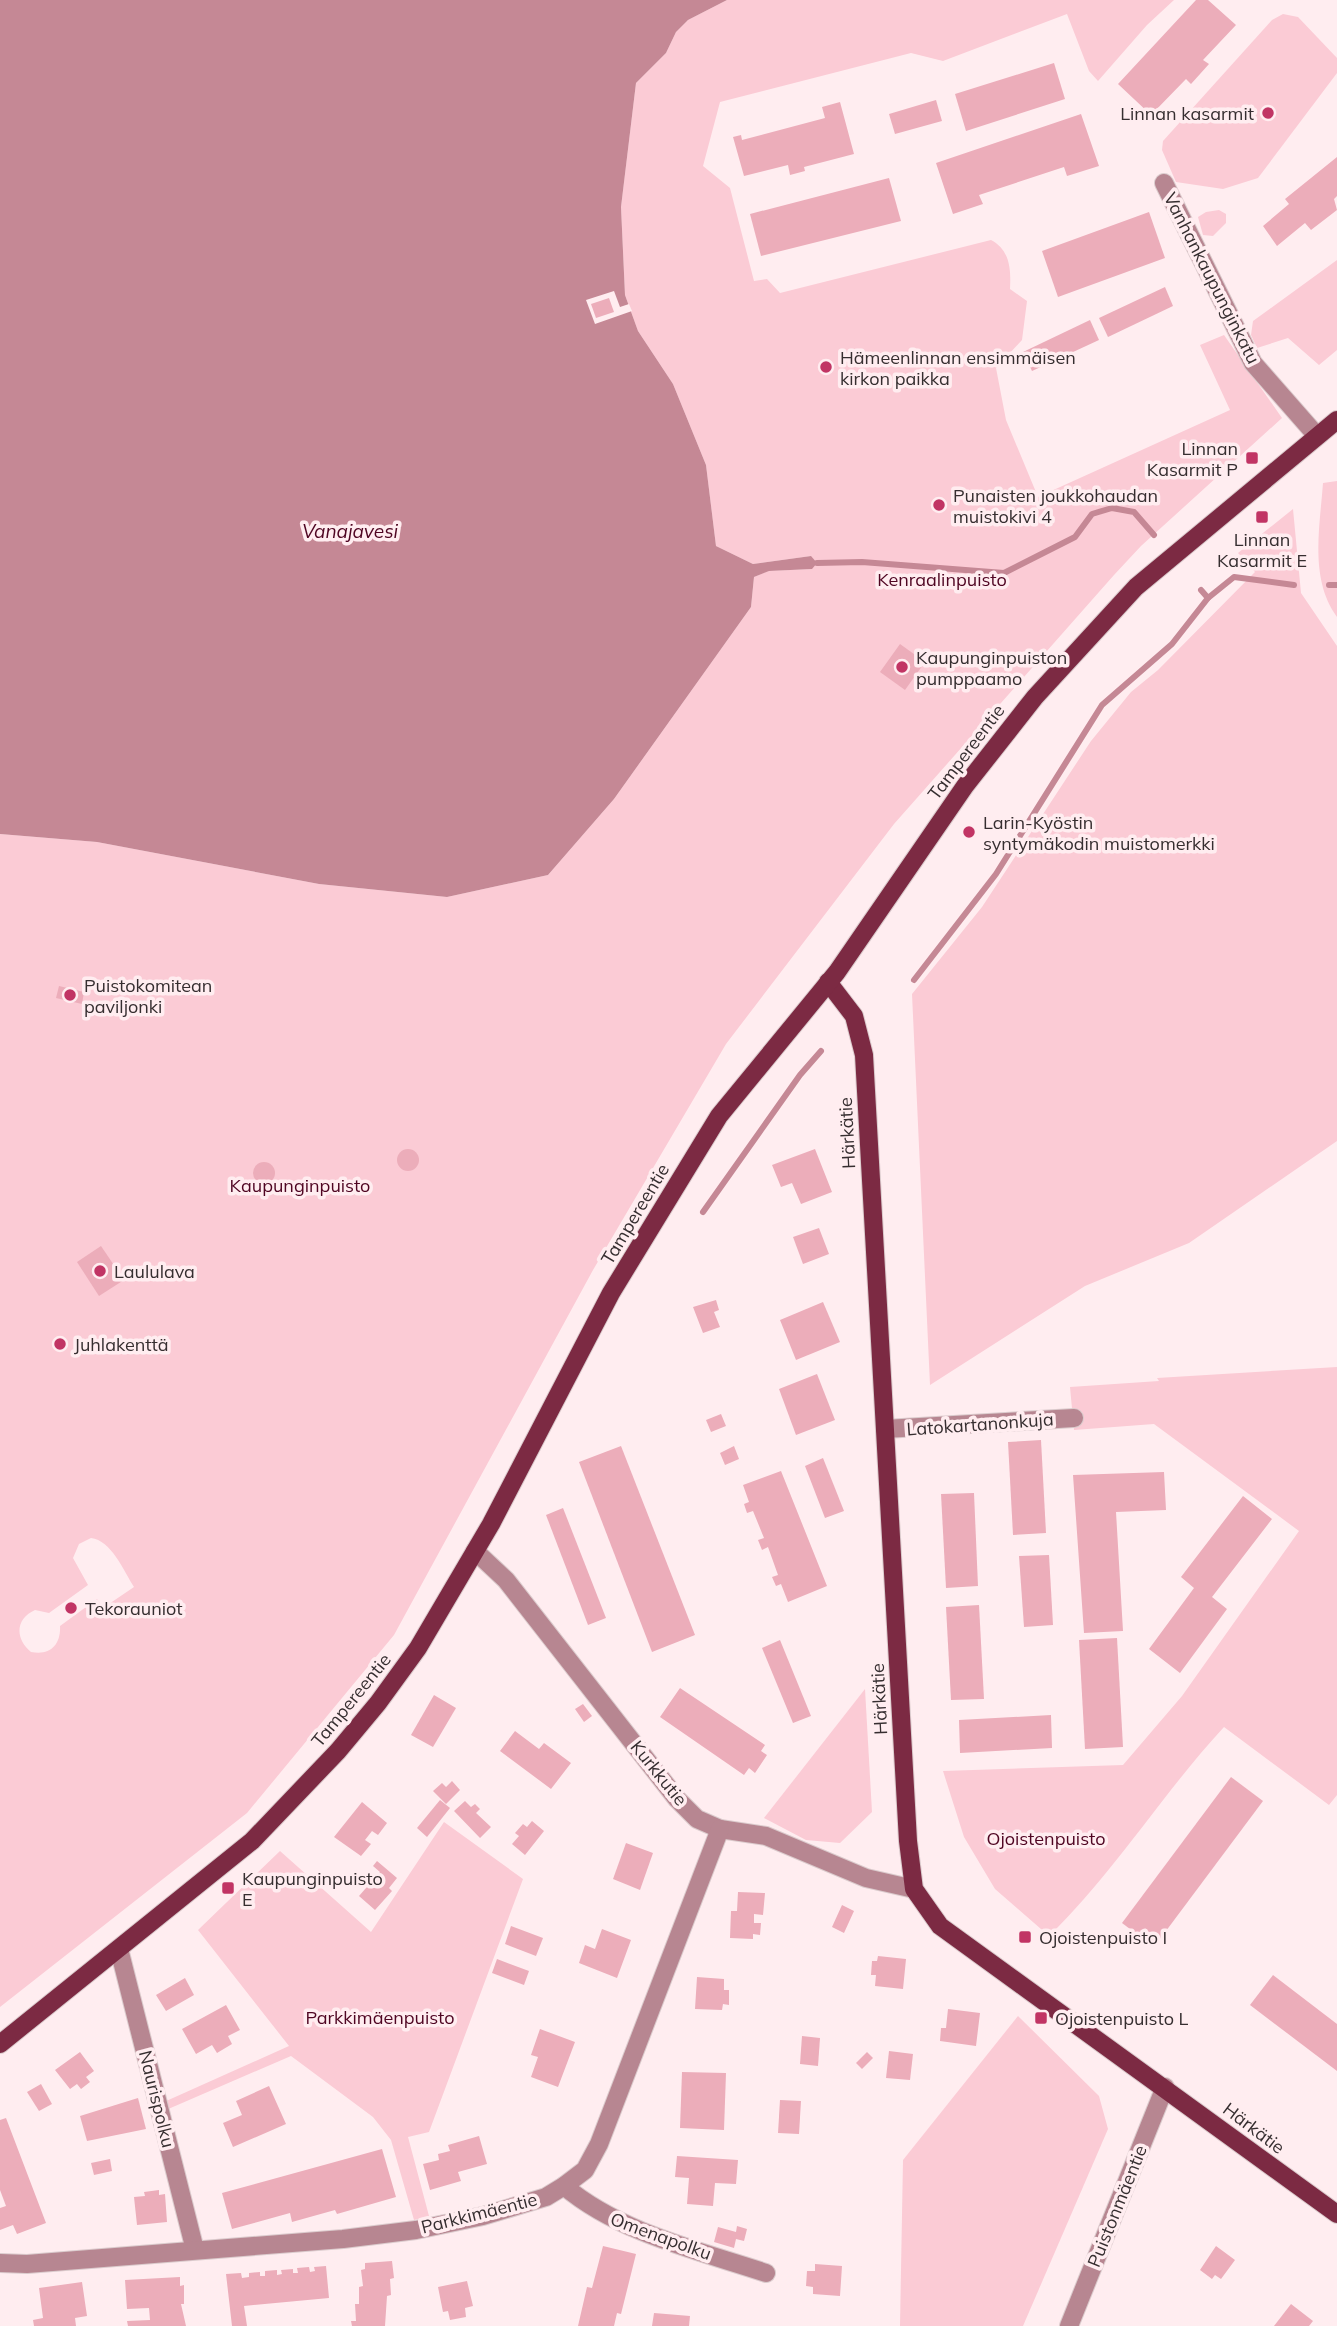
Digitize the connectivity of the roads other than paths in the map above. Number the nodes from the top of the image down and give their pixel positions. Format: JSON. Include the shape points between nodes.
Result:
{"nodes":[{"id":1,"x":1164,"y":183,"type":"dead end"},
{"id":2,"x":1337,"y":420,"type":"edge"},
{"id":3,"x":1317,"y":436,"type":"junction"},
{"id":4,"x":828,"y":982,"type":"junction"},
{"id":5,"x":1074,"y":1418,"type":"dead end"},
{"id":6,"x":885,"y":1429,"type":"junction"},
{"id":7,"x":475,"y":1550,"type":"junction"},
{"id":8,"x":720,"y":1829,"type":"junction"},
{"id":9,"x":914,"y":1889,"type":"junction"},
{"id":10,"x":119,"y":1949,"type":"junction"},
{"id":11,"x":0,"y":2044,"type":"edge"},
{"id":12,"x":1165,"y":2087,"type":"junction"},
{"id":13,"x":564,"y":2186,"type":"junction"},
{"id":14,"x":1337,"y":2214,"type":"edge"},
{"id":15,"x":195,"y":2250,"type":"junction"},
{"id":16,"x":0,"y":2263,"type":"edge"},
{"id":17,"x":766,"y":2273,"type":"dead end"},
{"id":18,"x":1069,"y":2326,"type":"edge"}],
"edges":[{"from":1,"to":3,"type":"street","name":"Vanhankaupunginkatu","via":[[1253,363]]},
{"from":2,"to":3,"type":"main road","name":"Tampereentie"},
{"from":3,"to":4,"type":"main road","name":"Tampereentie","via":[[1136,587],[1035,697],[965,786]]},
{"from":4,"to":6,"type":"main road","name":"Härkätie","via":[[855,1016],[864,1055]]},
{"from":4,"to":7,"type":"main road","name":"Tampereentie","via":[[719,1116],[611,1293]]},
{"from":5,"to":6,"type":"street","name":"Latokartanonkuja"},
{"from":6,"to":9,"type":"main road","name":"Härkätie"},
{"from":7,"to":8,"type":"street","name":"Kurkkutie","via":[[563,1649],[677,1799],[697,1819]]},
{"from":7,"to":10,"type":"main road","name":"Tampereentie","via":[[418,1648],[338,1751],[252,1841]]},
{"from":8,"to":9,"type":"street","name":"Kurkkutie","via":[[766,1836],[866,1878]]},
{"from":8,"to":13,"type":"street","name":"Parkkimäentie","via":[[599,2144],[585,2169]]},
{"from":9,"to":12,"type":"main road","name":"Härkätie","via":[[940,1926]]},
{"from":10,"to":11,"type":"main road","name":"Tampereentie"},
{"from":10,"to":15,"type":"street","name":"Naurispolku"},
{"from":12,"to":14,"type":"main road","name":"Härkätie"},
{"from":12,"to":18,"type":"street","name":"Puistonmäentie"},
{"from":13,"to":15,"type":"street","name":"Parkkimäentie","via":[[546,2197],[483,2216],[415,2230]]},
{"from":13,"to":17,"type":"street","name":"Omenapolku","via":[[614,2220]]},
{"from":15,"to":16,"type":"street","name":"Parkkimäentie"}]}
